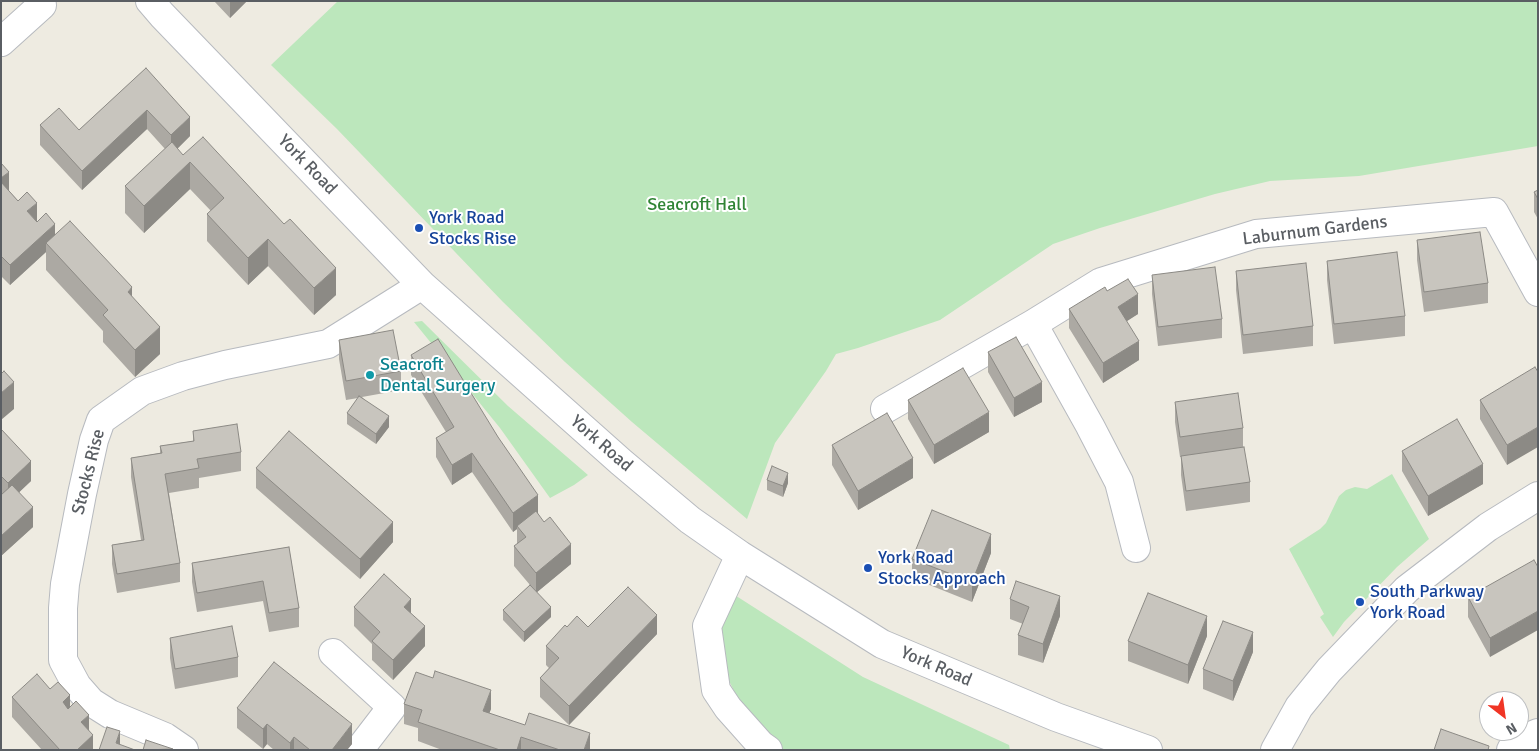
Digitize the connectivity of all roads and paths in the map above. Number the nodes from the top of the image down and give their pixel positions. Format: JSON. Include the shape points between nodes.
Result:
{"nodes":[{"id":1,"x":150,"y":1,"type":"edge"},
{"id":2,"x":42,"y":5,"type":"dead end"},
{"id":3,"x":1,"y":42,"type":"edge"},
{"id":4,"x":422,"y":285,"type":"junction"},
{"id":5,"x":1538,"y":292,"type":"edge"},
{"id":6,"x":1032,"y":324,"type":"junction"},
{"id":7,"x":885,"y":409,"type":"dead end"},
{"id":8,"x":1538,"y":496,"type":"edge"},
{"id":9,"x":1136,"y":548,"type":"dead end"},
{"id":10,"x":740,"y":555,"type":"junction"},
{"id":11,"x":333,"y":652,"type":"dead end"},
{"id":12,"x":1538,"y":733,"type":"edge"},
{"id":13,"x":1094,"y":741,"type":"edge"},
{"id":14,"x":184,"y":750,"type":"edge"},
{"id":15,"x":359,"y":750,"type":"edge"},
{"id":16,"x":768,"y":750,"type":"edge"},
{"id":17,"x":1148,"y":750,"type":"edge"},
{"id":18,"x":1275,"y":750,"type":"edge"},
{"id":19,"x":1511,"y":750,"type":"edge"}],
"edges":[{"from":1,"to":4,"type":"street","name":"York Road"},
{"from":2,"to":3,"type":"street"},
{"from":4,"to":10,"type":"street","name":"York Road","via":[[621,462],[690,520]]},
{"from":4,"to":14,"type":"street","name":"Stocks Rise","via":[[328,344],[183,376],[142,391],[101,420],[82,494],[65,584],[63,660],[77,686],[91,702],[110,714],[165,737]]},
{"from":5,"to":6,"type":"street","name":"Laburnum Gardens","via":[[1494,212],[1256,234],[1101,282]]},
{"from":6,"to":7,"type":"street","name":"Laburnum Gardens"},
{"from":6,"to":9,"type":"street","via":[[1119,482]]},
{"from":8,"to":18,"type":"street","via":[[1488,527],[1407,589],[1298,707]]},
{"from":10,"to":13,"type":"street","name":"York Road","via":[[882,644]]},
{"from":10,"to":16,"type":"street","via":[[707,626],[716,690],[728,708]]},
{"from":11,"to":15,"type":"street","via":[[392,706]]},
{"from":12,"to":19,"type":"street","via":[[1516,742]]},
{"from":13,"to":17,"type":"street","name":"York Road"}]}
